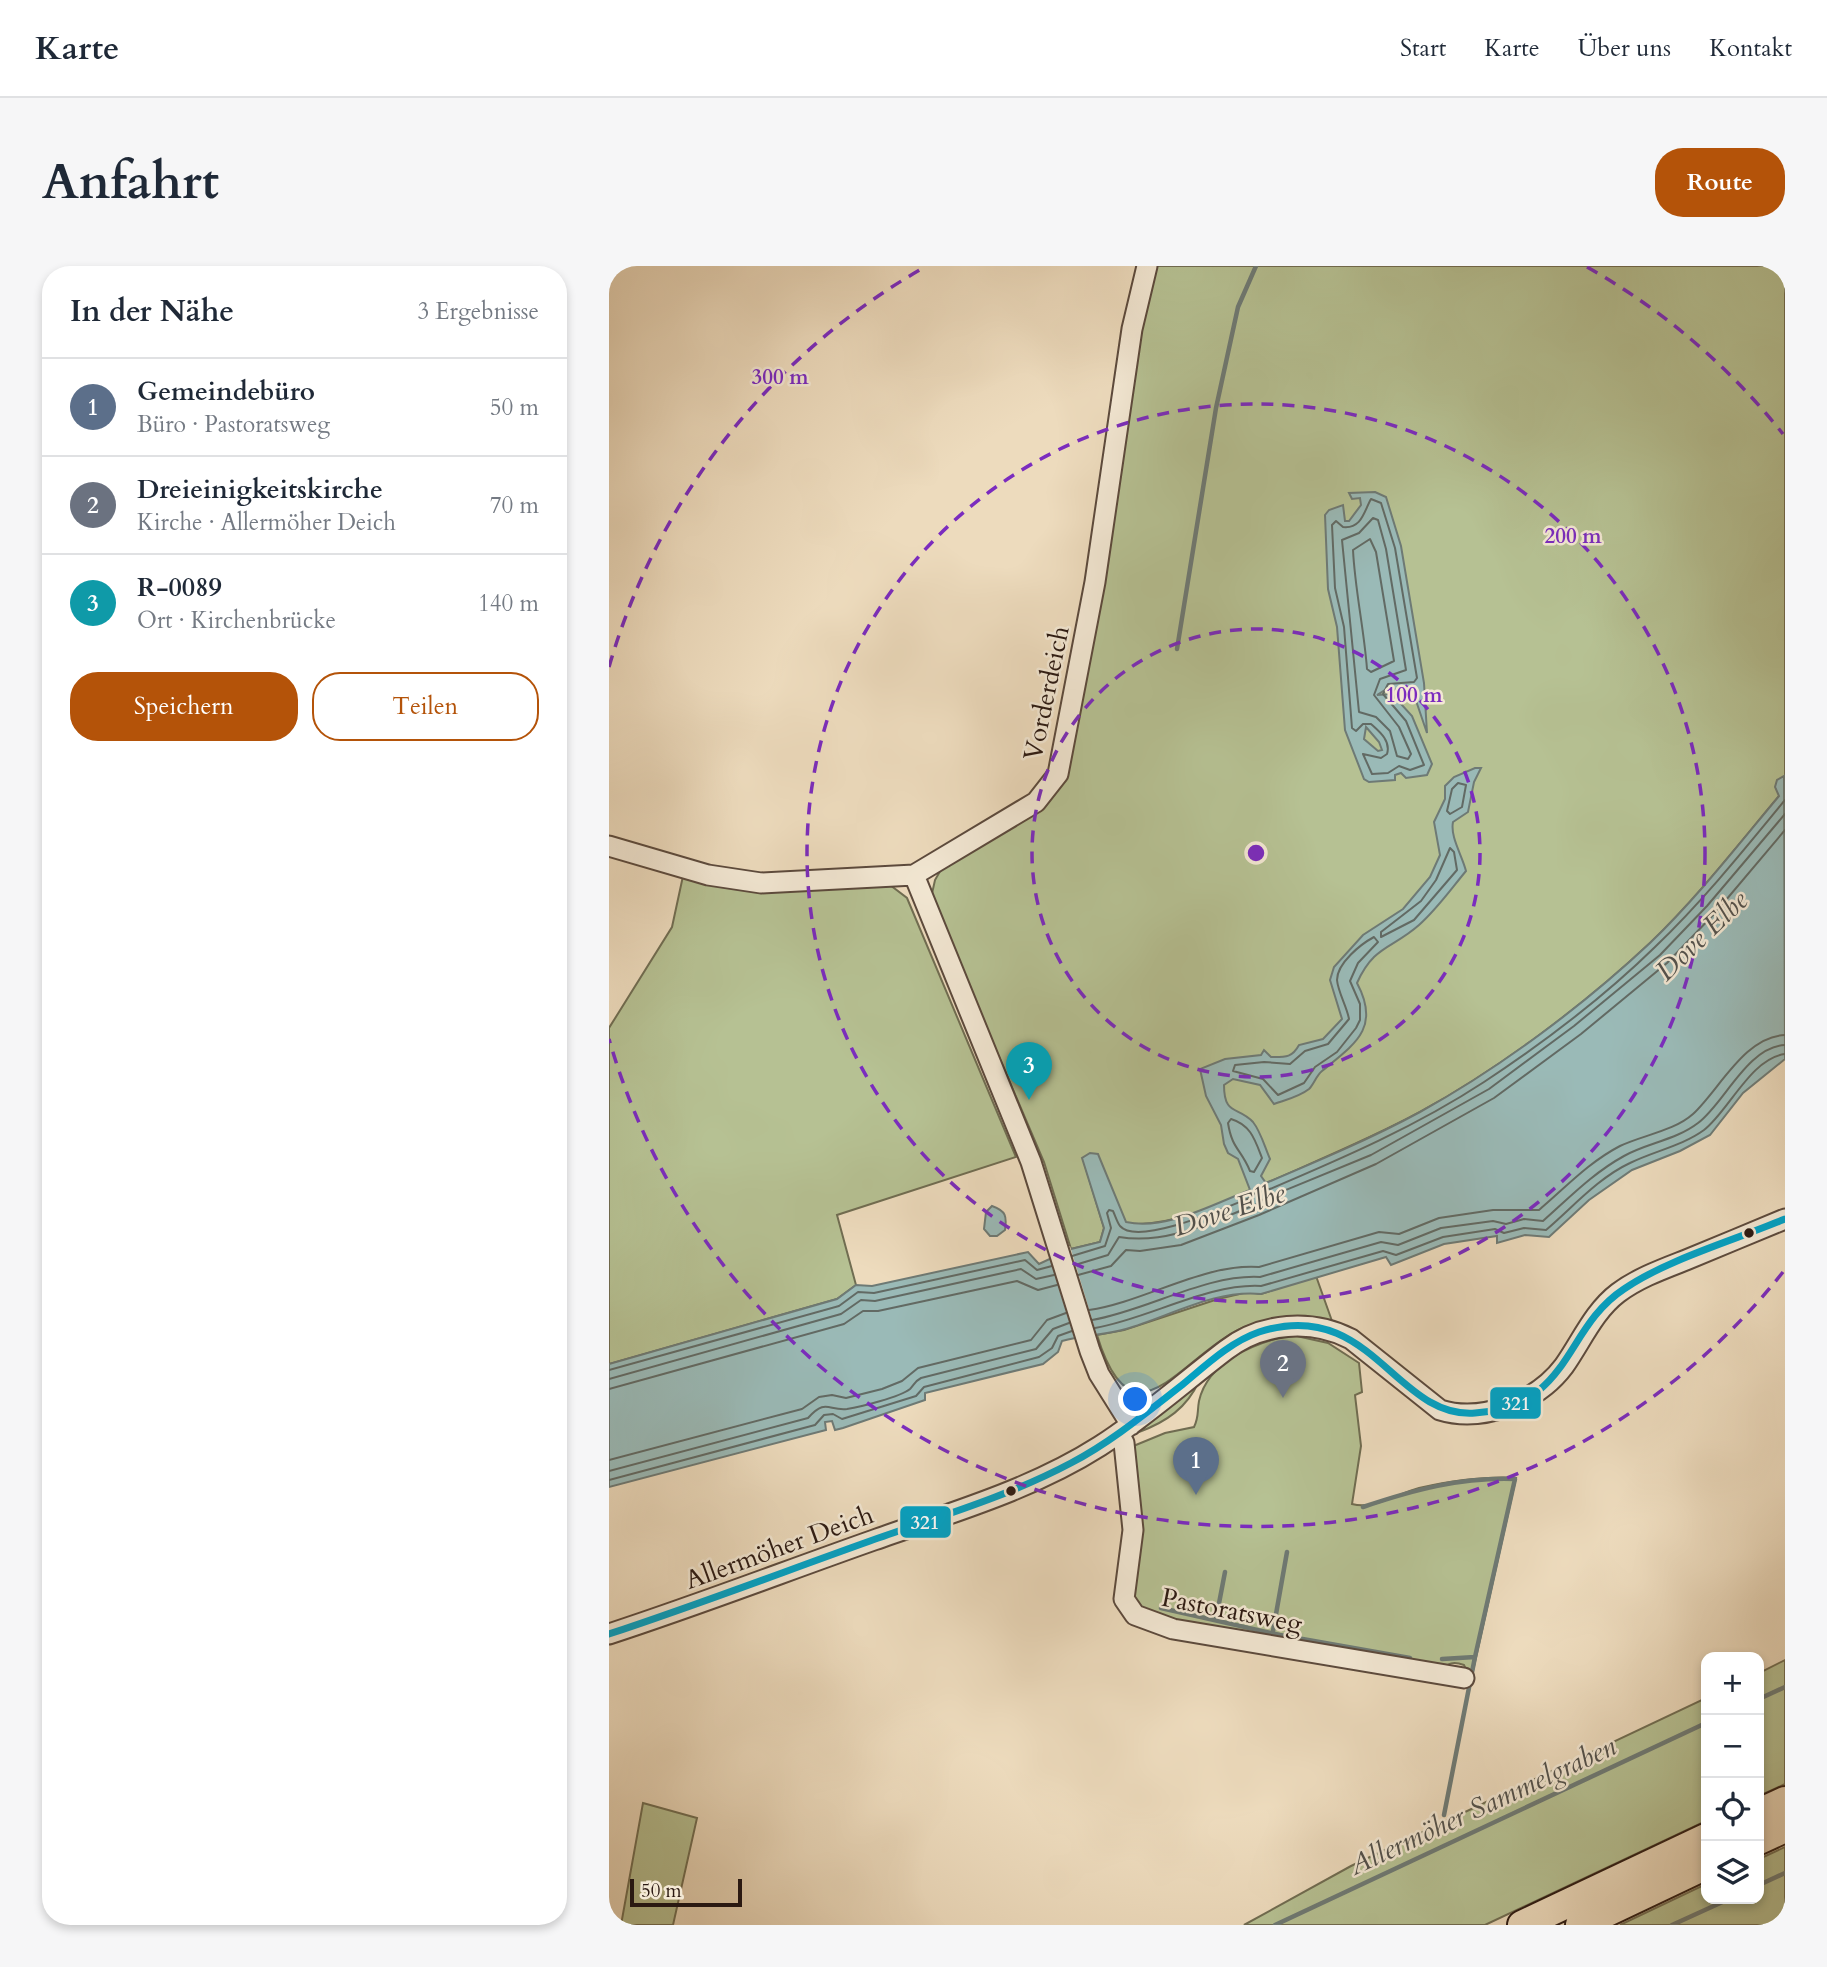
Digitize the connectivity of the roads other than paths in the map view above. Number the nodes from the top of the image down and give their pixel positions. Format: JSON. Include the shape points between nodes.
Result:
{"nodes":[{"id":1,"x":1147,"y":266,"type":"edge"},
{"id":2,"x":609,"y":846,"type":"edge"},
{"id":3,"x":914,"y":874,"type":"junction"},
{"id":4,"x":1785,"y":1219,"type":"edge"},
{"id":5,"x":1125,"y":1429,"type":"junction"},
{"id":6,"x":609,"y":1634,"type":"edge"},
{"id":7,"x":1464,"y":1678,"type":"dead end"},
{"id":8,"x":1785,"y":1801,"type":"edge"},
{"id":9,"x":1764,"y":1812,"type":"edge"},
{"id":10,"x":1785,"y":1828,"type":"edge"},
{"id":11,"x":1764,"y":1838,"type":"edge"},
{"id":12,"x":1701,"y":1840,"type":"edge"},
{"id":13,"x":1701,"y":1867,"type":"edge"},
{"id":14,"x":1522,"y":1925,"type":"edge"},
{"id":15,"x":1580,"y":1925,"type":"edge"}],
"edges":[{"from":1,"to":3,"type":"street","name":"Vorderdeich","via":[[1132,329],[1095,582],[1058,774],[1036,802]]},
{"from":2,"to":3,"type":"street","name":"Vorderdeich","via":[[708,875],[761,883]]},
{"from":3,"to":5,"type":"street","name":"Pastoratsweg","via":[[996,1073],[1054,1231],[1090,1352]]},
{"from":4,"to":5,"type":"street","name":"Allermöher Deich","via":[[1646,1276],[1618,1293],[1551,1380],[1520,1400],[1485,1414],[1440,1410],[1351,1339],[1305,1325],[1274,1328],[1232,1345]]},
{"from":5,"to":6,"type":"street","name":"Allermöher Deich","via":[[1047,1475],[981,1503]]},
{"from":5,"to":7,"type":"street","name":"Pastoratsweg","via":[[1133,1530],[1124,1599],[1135,1615],[1173,1629]]},
{"from":8,"to":9,"type":"highway"},
{"from":10,"to":11,"type":"highway"},
{"from":12,"to":14,"type":"highway"},
{"from":13,"to":15,"type":"highway"}]}
